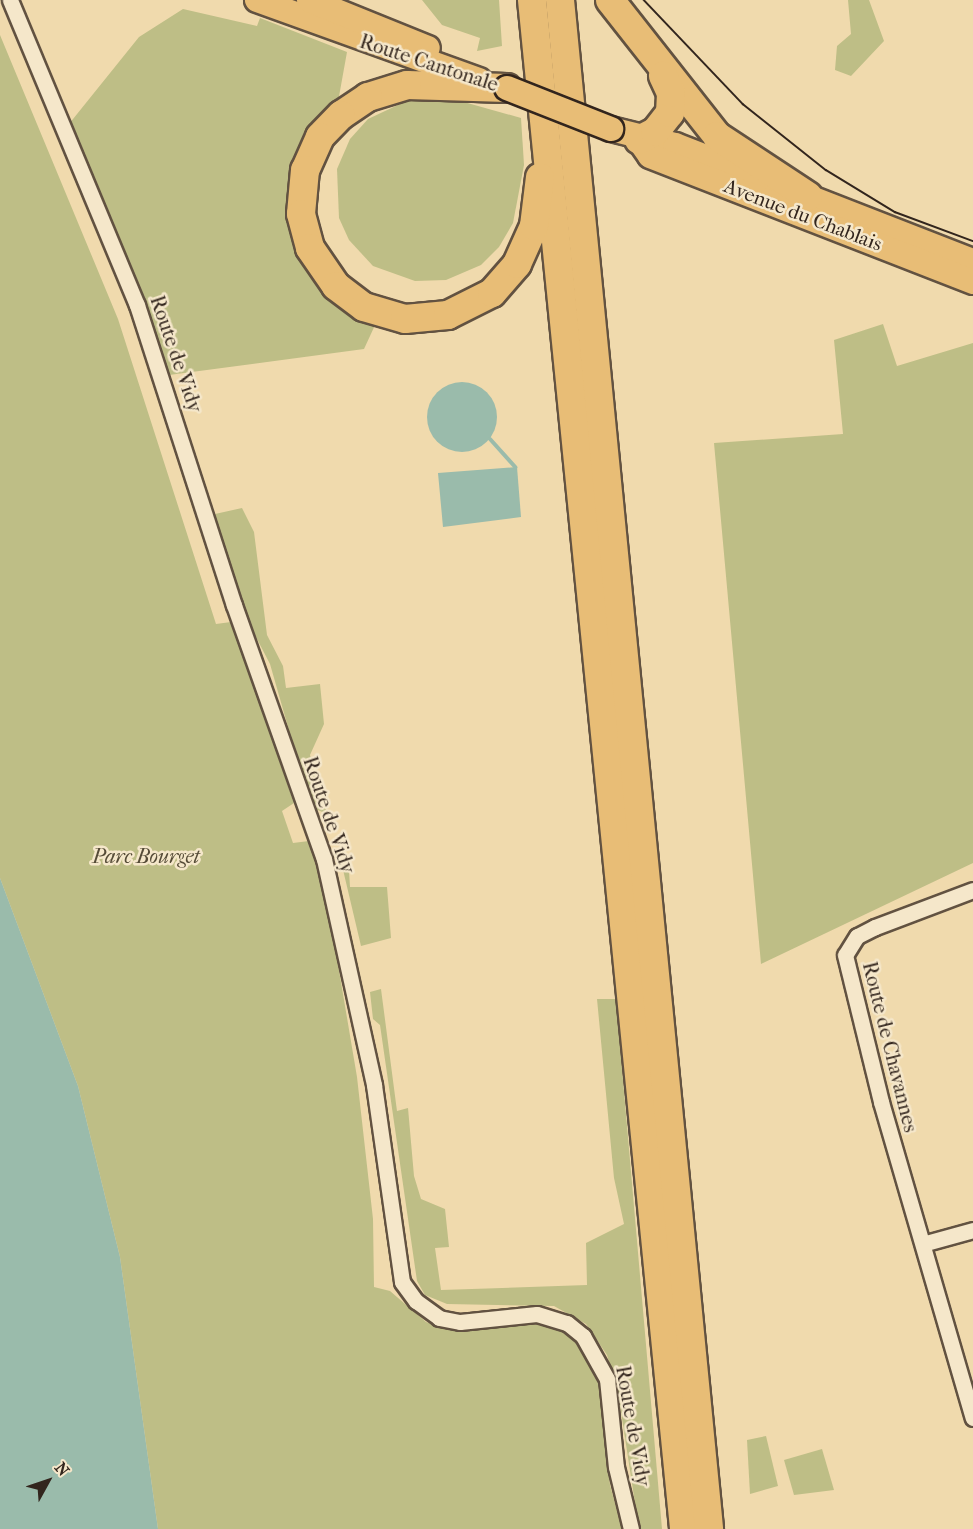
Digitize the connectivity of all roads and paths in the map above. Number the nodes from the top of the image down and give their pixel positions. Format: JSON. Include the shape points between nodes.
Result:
{"nodes":[{"id":1,"x":10,"y":0,"type":"edge"},
{"id":2,"x":257,"y":0,"type":"edge"},
{"id":3,"x":309,"y":0,"type":"edge"},
{"id":4,"x":532,"y":0,"type":"edge"},
{"id":5,"x":560,"y":0,"type":"edge"},
{"id":6,"x":610,"y":0,"type":"edge"},
{"id":7,"x":658,"y":67,"type":"junction"},
{"id":8,"x":507,"y":88,"type":"junction"},
{"id":9,"x":541,"y":88,"type":"junction"},
{"id":10,"x":639,"y":140,"type":"junction"},
{"id":11,"x":808,"y":196,"type":"junction"},
{"id":12,"x":973,"y":261,"type":"edge"},
{"id":13,"x":973,"y":282,"type":"edge"},
{"id":14,"x":973,"y":890,"type":"edge"},
{"id":15,"x":973,"y":1230,"type":"edge"},
{"id":16,"x":926,"y":1243,"type":"junction"},
{"id":17,"x":973,"y":1418,"type":"edge"},
{"id":18,"x":631,"y":1529,"type":"edge"},
{"id":19,"x":684,"y":1529,"type":"edge"},
{"id":20,"x":709,"y":1529,"type":"edge"}],
"edges":[{"from":1,"to":18,"type":"street","name":"Route de Vidy","via":[[137,305],[234,605],[324,859],[374,1085],[402,1282],[416,1301],[439,1318],[460,1322],[537,1314],[567,1323],[583,1336],[607,1380],[616,1467]]},
{"from":2,"to":8,"type":"main road","name":"Route Cantonale","via":[[371,45]]},
{"from":3,"to":8,"type":"main road","name":"Route Cantonale","via":[[455,59]]},
{"from":4,"to":9,"type":"highway"},
{"from":5,"to":20,"type":"highway"},
{"from":6,"to":7,"type":"highway"},
{"from":7,"to":10,"type":"highway","via":[[671,93],[670,113],[655,132]]},
{"from":7,"to":11,"type":"highway","via":[[732,149]]},
{"from":8,"to":9,"type":"highway","via":[[399,87],[349,108],[320,137],[303,180],[303,224],[315,259],[349,298],[393,317],[429,319],[473,305],[509,275],[524,252],[536,215]]},
{"from":8,"to":10,"type":"main road","name":"Avenue du Chablais","bridge":true},
{"from":9,"to":19,"type":"highway"},
{"from":10,"to":11,"type":"main road","name":"Avenue du Chablais","via":[[658,139]]},
{"from":10,"to":13,"type":"main road","name":"Avenue du Chablais","via":[[650,156]]},
{"from":11,"to":12,"type":"main road","name":"Avenue du Chablais"},
{"from":14,"to":16,"type":"street","name":"Route de Chavannes","via":[[938,899],[856,936],[845,954],[881,1102]]},
{"from":15,"to":16,"type":"street"},
{"from":16,"to":17,"type":"street","name":"Route de Chavannes"}]}
